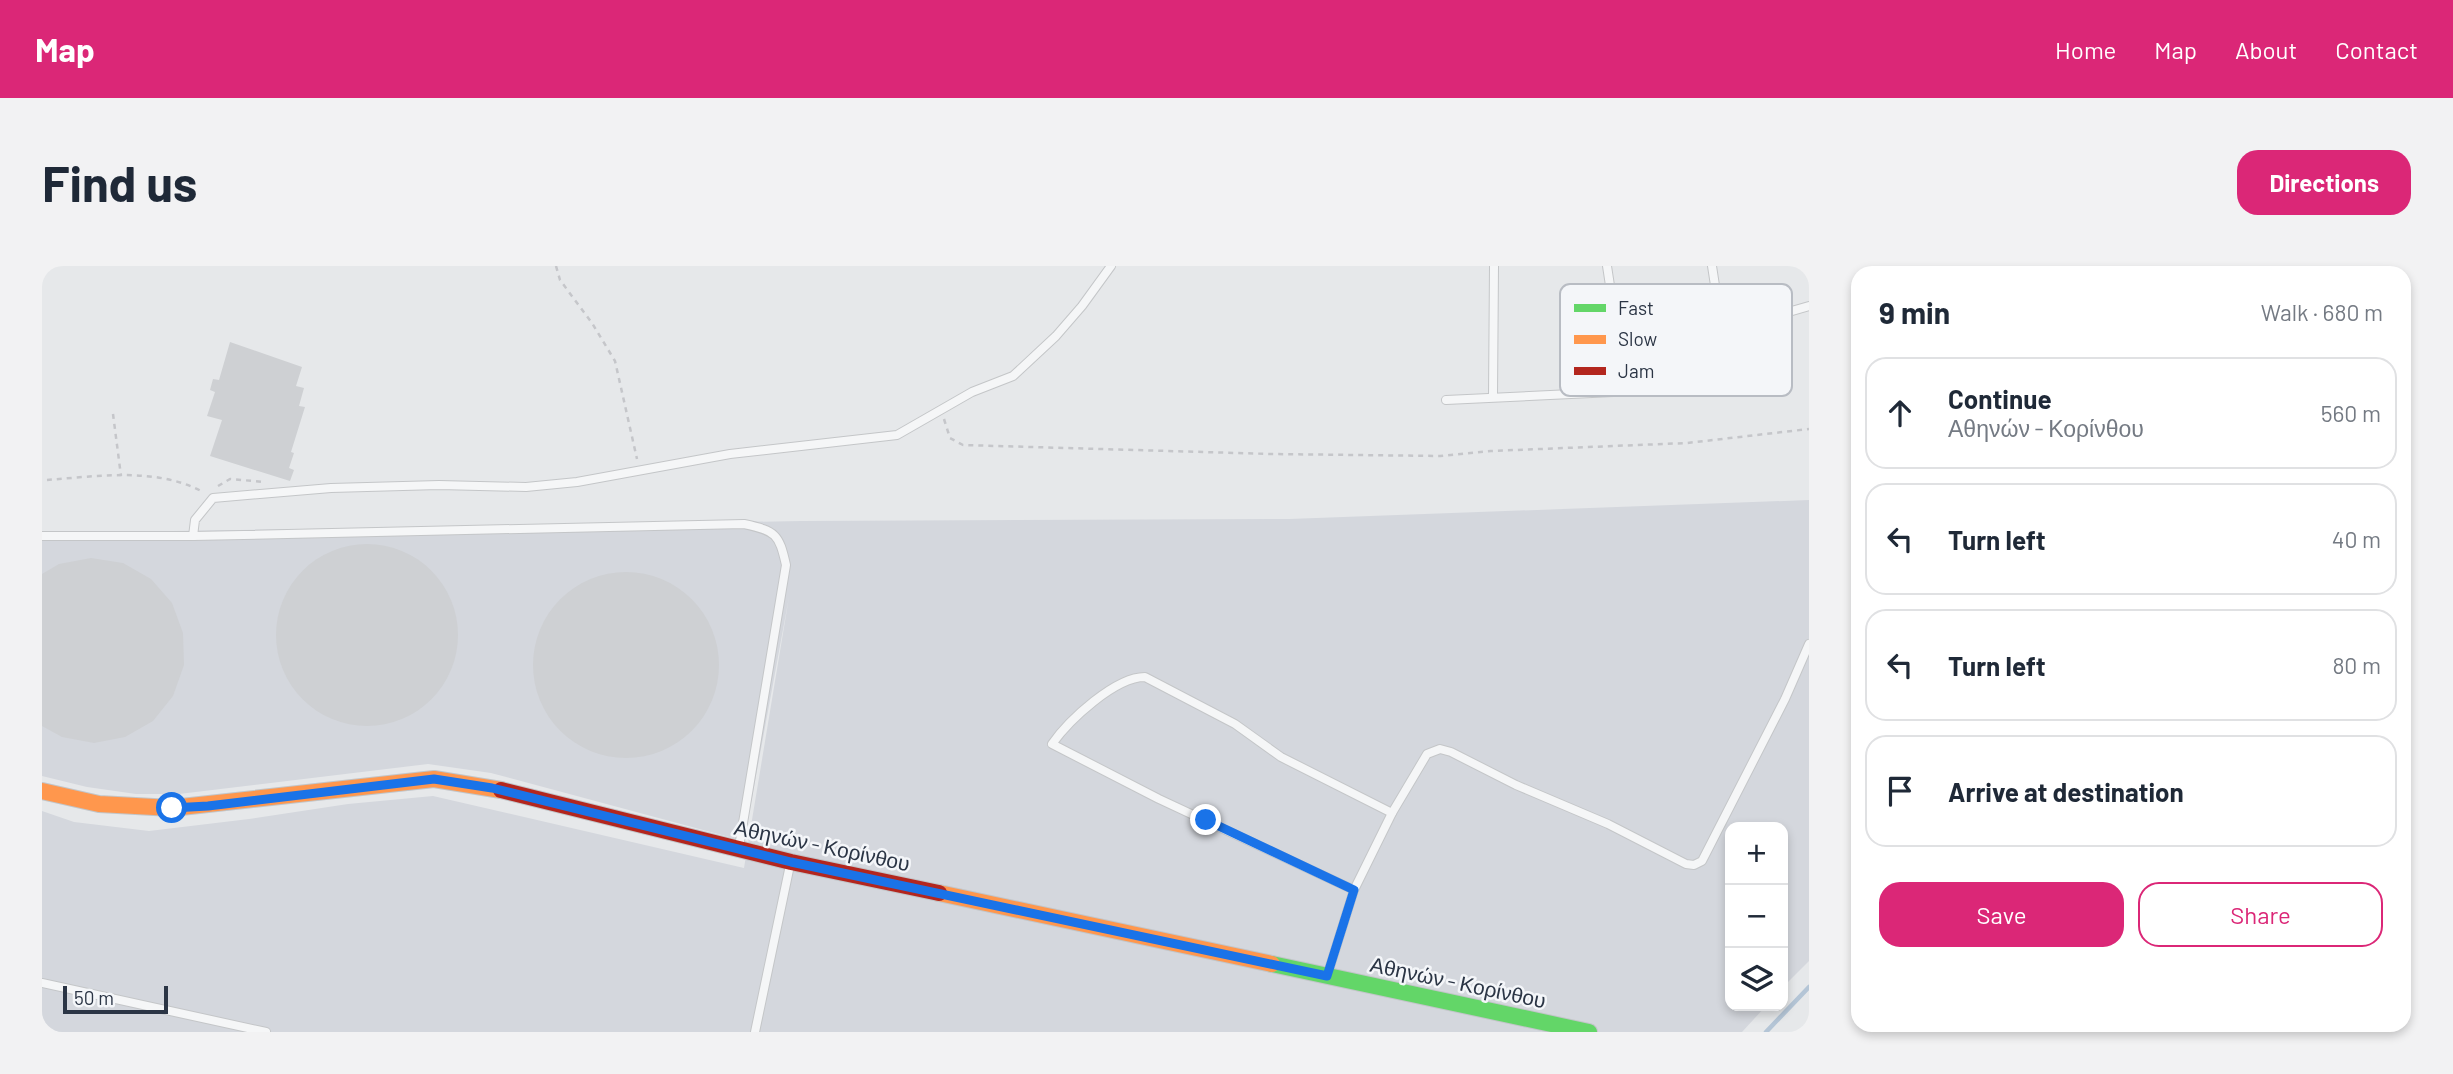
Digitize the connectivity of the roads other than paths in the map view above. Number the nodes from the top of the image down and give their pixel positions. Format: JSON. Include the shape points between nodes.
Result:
{"nodes":[{"id":1,"x":1111,"y":266,"type":"edge"},
{"id":2,"x":1494,"y":266,"type":"edge"},
{"id":3,"x":1607,"y":266,"type":"edge"},
{"id":4,"x":1712,"y":266,"type":"edge"},
{"id":5,"x":1610,"y":284,"type":"edge"},
{"id":6,"x":1715,"y":284,"type":"edge"},
{"id":7,"x":1809,"y":306,"type":"edge"},
{"id":8,"x":1792,"y":311,"type":"edge"},
{"id":9,"x":1560,"y":393,"type":"edge"},
{"id":10,"x":1493,"y":397,"type":"junction"},
{"id":11,"x":1446,"y":400,"type":"dead end"},
{"id":12,"x":193,"y":536,"type":"junction"},
{"id":13,"x":42,"y":537,"type":"edge"},
{"id":14,"x":1809,"y":644,"type":"edge"},
{"id":15,"x":42,"y":791,"type":"edge"},
{"id":16,"x":1392,"y":813,"type":"junction"},
{"id":17,"x":739,"y":850,"type":"junction"},
{"id":18,"x":791,"y":862,"type":"junction"},
{"id":19,"x":1354,"y":890,"type":"junction"},
{"id":20,"x":1327,"y":976,"type":"junction"},
{"id":21,"x":42,"y":983,"type":"edge"},
{"id":22,"x":267,"y":1032,"type":"edge"},
{"id":23,"x":755,"y":1032,"type":"edge"},
{"id":24,"x":1589,"y":1032,"type":"edge"}],
"edges":[{"from":1,"to":12,"type":"lane","via":[[1056,336],[1013,376],[972,392],[897,435],[730,454],[526,487],[331,488],[213,498],[195,520]]},
{"from":2,"to":10,"type":"lane"},
{"from":3,"to":5,"type":"lane"},
{"from":4,"to":6,"type":"lane"},
{"from":7,"to":8,"type":"lane"},
{"from":9,"to":10,"type":"lane"},
{"from":10,"to":11,"type":"lane"},
{"from":12,"to":13,"type":"lane"},
{"from":12,"to":17,"type":"lane","via":[[744,524],[776,534],[786,565]]},
{"from":14,"to":16,"type":"lane","via":[[1748,774],[1698,864],[1686,863],[1445,750],[1427,754]]},
{"from":15,"to":17,"type":"main road","name":"Αθηνών - Κορίνθου","via":[[99,804],[172,808],[434,779],[492,788]]},
{"from":16,"to":19,"type":"lane"},
{"from":16,"to":19,"type":"lane","via":[[1281,757],[1235,724],[1145,677],[1129,680],[1091,704],[1052,744]]},
{"from":17,"to":18,"type":"main road","name":"Αθηνών - Κορίνθου"},
{"from":18,"to":20,"type":"main road","name":"Αθηνών - Κορίνθου"},
{"from":18,"to":23,"type":"lane"},
{"from":19,"to":20,"type":"lane"},
{"from":20,"to":24,"type":"main road","name":"Αθηνών - Κορίνθου"},
{"from":21,"to":22,"type":"lane"}]}
